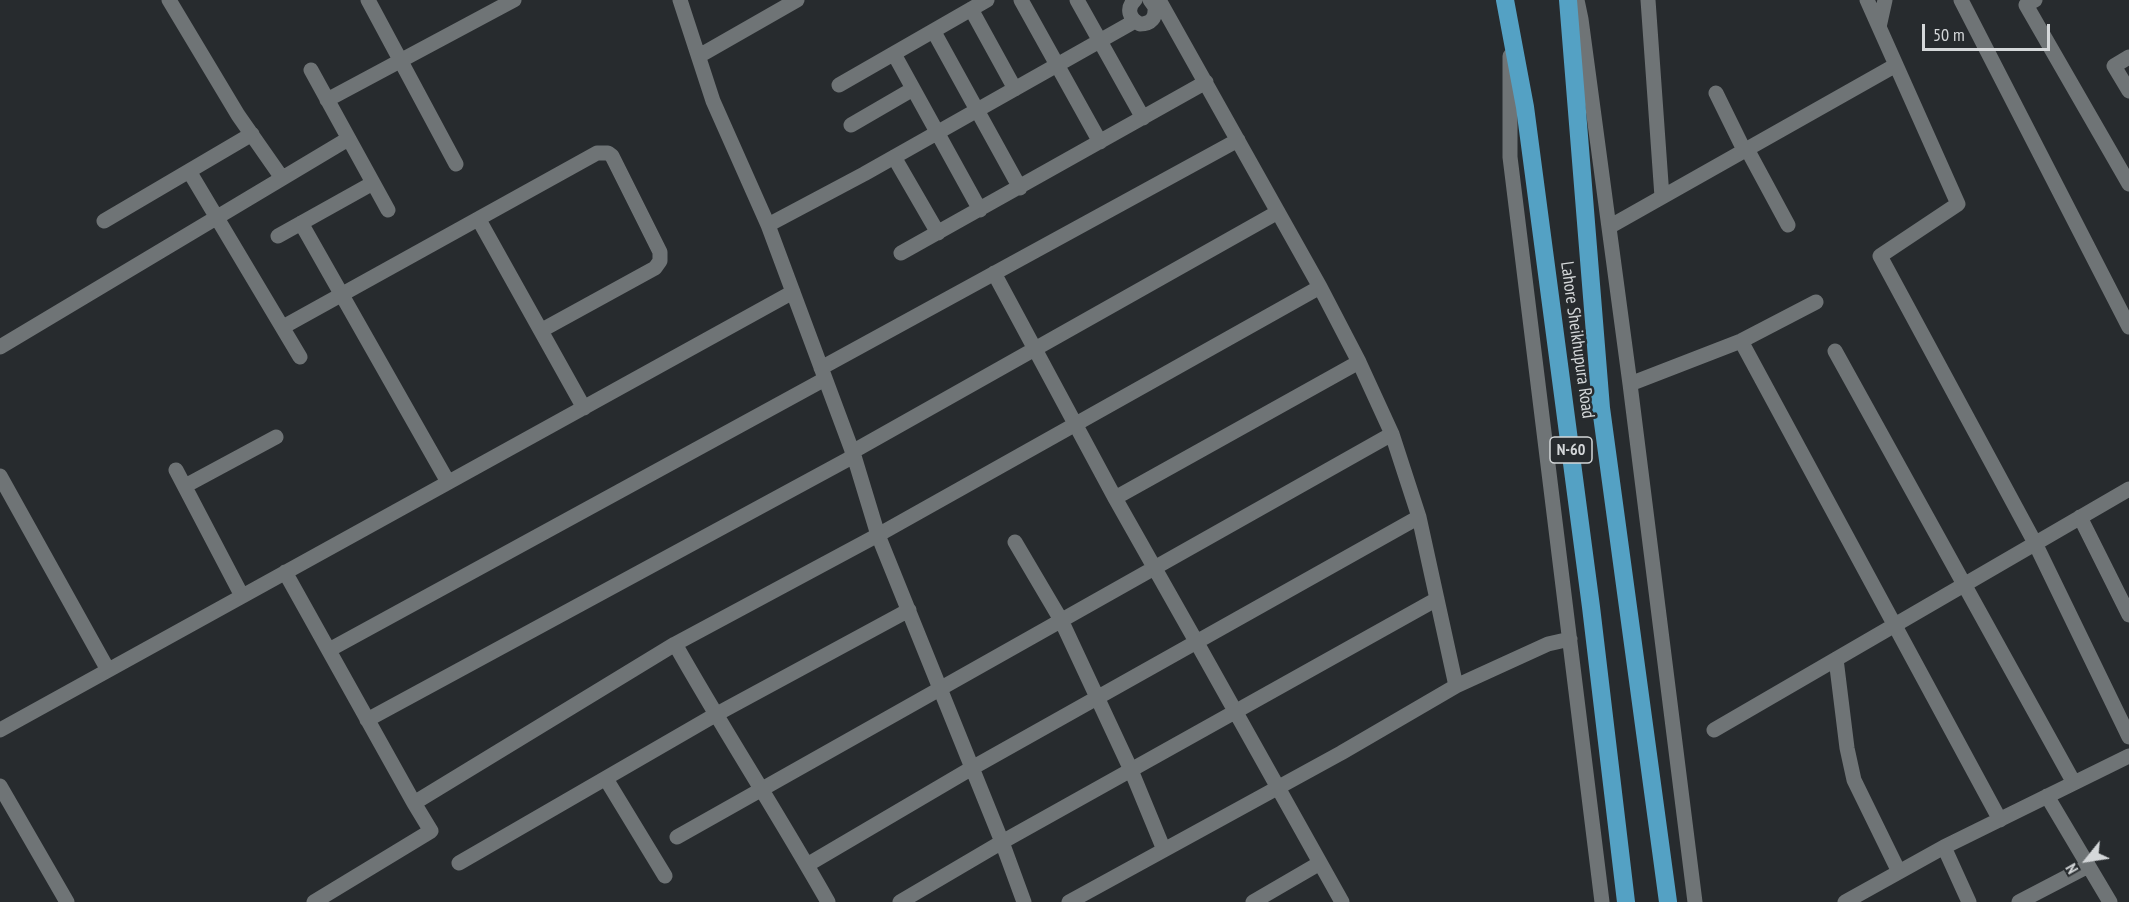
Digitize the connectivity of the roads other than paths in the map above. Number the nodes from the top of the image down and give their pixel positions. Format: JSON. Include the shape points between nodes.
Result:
{"nodes":[{"id":1,"x":169,"y":0,"type":"edge"},
{"id":2,"x":368,"y":0,"type":"edge"},
{"id":3,"x":514,"y":0,"type":"edge"},
{"id":4,"x":680,"y":0,"type":"edge"},
{"id":5,"x":797,"y":0,"type":"edge"},
{"id":6,"x":987,"y":0,"type":"edge"},
{"id":7,"x":1021,"y":0,"type":"edge"},
{"id":8,"x":1077,"y":0,"type":"edge"},
{"id":9,"x":1135,"y":0,"type":"edge"},
{"id":10,"x":1154,"y":0,"type":"edge"},
{"id":11,"x":1505,"y":0,"type":"edge"},
{"id":12,"x":1568,"y":0,"type":"edge"},
{"id":13,"x":1577,"y":0,"type":"edge"},
{"id":14,"x":1648,"y":0,"type":"edge"},
{"id":15,"x":1867,"y":0,"type":"edge"},
{"id":16,"x":1885,"y":0,"type":"edge"},
{"id":17,"x":1960,"y":0,"type":"edge"},
{"id":18,"x":2035,"y":0,"type":"edge"},
{"id":19,"x":971,"y":9,"type":"junction"},
{"id":20,"x":1135,"y":21,"type":"junction"},
{"id":21,"x":1879,"y":27,"type":"junction"},
{"id":22,"x":1510,"y":30,"type":"junction"},
{"id":23,"x":933,"y":32,"type":"junction"},
{"id":24,"x":1100,"y":41,"type":"junction"},
{"id":25,"x":894,"y":54,"type":"junction"},
{"id":26,"x":699,"y":56,"type":"junction"},
{"id":27,"x":2129,"y":57,"type":"edge"},
{"id":28,"x":401,"y":61,"type":"junction"},
{"id":29,"x":1896,"y":64,"type":"junction"},
{"id":30,"x":1056,"y":66,"type":"junction"},
{"id":31,"x":311,"y":70,"type":"dead end"},
{"id":32,"x":1206,"y":82,"type":"junction"},
{"id":33,"x":838,"y":85,"type":"dead end"},
{"id":34,"x":914,"y":89,"type":"junction"},
{"id":35,"x":1015,"y":89,"type":"junction"},
{"id":36,"x":2129,"y":91,"type":"edge"},
{"id":37,"x":1716,"y":93,"type":"dead end"},
{"id":38,"x":327,"y":100,"type":"junction"},
{"id":39,"x":978,"y":110,"type":"junction"},
{"id":40,"x":1143,"y":118,"type":"junction"},
{"id":41,"x":851,"y":125,"type":"dead end"},
{"id":42,"x":938,"y":133,"type":"junction"},
{"id":43,"x":252,"y":134,"type":"junction"},
{"id":44,"x":348,"y":139,"type":"junction"},
{"id":45,"x":1238,"y":140,"type":"junction"},
{"id":46,"x":1100,"y":142,"type":"junction"},
{"id":47,"x":1746,"y":149,"type":"junction"},
{"id":48,"x":894,"y":157,"type":"junction"},
{"id":49,"x":456,"y":164,"type":"dead end"},
{"id":50,"x":189,"y":171,"type":"junction"},
{"id":51,"x":282,"y":178,"type":"junction"},
{"id":52,"x":373,"y":183,"type":"junction"},
{"id":53,"x":2129,"y":184,"type":"edge"},
{"id":54,"x":1020,"y":188,"type":"junction"},
{"id":55,"x":1662,"y":197,"type":"junction"},
{"id":56,"x":388,"y":210,"type":"dead end"},
{"id":57,"x":980,"y":210,"type":"junction"},
{"id":58,"x":1278,"y":212,"type":"junction"},
{"id":59,"x":218,"y":217,"type":"junction"},
{"id":60,"x":479,"y":220,"type":"junction"},
{"id":61,"x":104,"y":221,"type":"dead end"},
{"id":62,"x":301,"y":224,"type":"junction"},
{"id":63,"x":768,"y":225,"type":"junction"},
{"id":64,"x":1788,"y":225,"type":"dead end"},
{"id":65,"x":1609,"y":227,"type":"junction"},
{"id":66,"x":938,"y":233,"type":"junction"},
{"id":67,"x":278,"y":236,"type":"dead end"},
{"id":68,"x":901,"y":253,"type":"dead end"},
{"id":69,"x":994,"y":273,"type":"junction"},
{"id":70,"x":1320,"y":287,"type":"junction"},
{"id":71,"x":793,"y":292,"type":"junction"},
{"id":72,"x":341,"y":295,"type":"junction"},
{"id":73,"x":1816,"y":302,"type":"dead end"},
{"id":74,"x":283,"y":327,"type":"junction"},
{"id":75,"x":2129,"y":327,"type":"edge"},
{"id":76,"x":542,"y":330,"type":"junction"},
{"id":77,"x":1742,"y":341,"type":"junction"},
{"id":78,"x":0,"y":347,"type":"edge"},
{"id":79,"x":1034,"y":349,"type":"junction"},
{"id":80,"x":1835,"y":351,"type":"dead end"},
{"id":81,"x":300,"y":357,"type":"dead end"},
{"id":82,"x":1359,"y":362,"type":"junction"},
{"id":83,"x":823,"y":373,"type":"junction"},
{"id":84,"x":1630,"y":384,"type":"junction"},
{"id":85,"x":584,"y":408,"type":"junction"},
{"id":86,"x":1074,"y":424,"type":"junction"},
{"id":87,"x":1392,"y":434,"type":"junction"},
{"id":88,"x":276,"y":437,"type":"dead end"},
{"id":89,"x":853,"y":454,"type":"junction"},
{"id":90,"x":176,"y":470,"type":"dead end"},
{"id":91,"x":0,"y":476,"type":"edge"},
{"id":92,"x":448,"y":482,"type":"junction"},
{"id":93,"x":184,"y":486,"type":"junction"},
{"id":94,"x":2129,"y":489,"type":"edge"},
{"id":95,"x":1114,"y":498,"type":"junction"},
{"id":96,"x":1419,"y":517,"type":"junction"},
{"id":97,"x":2080,"y":517,"type":"junction"},
{"id":98,"x":878,"y":535,"type":"junction"},
{"id":99,"x":1015,"y":542,"type":"dead end"},
{"id":100,"x":2035,"y":543,"type":"junction"},
{"id":101,"x":1154,"y":567,"type":"junction"},
{"id":102,"x":285,"y":572,"type":"junction"},
{"id":103,"x":1965,"y":584,"type":"junction"},
{"id":104,"x":242,"y":596,"type":"junction"},
{"id":105,"x":1437,"y":599,"type":"junction"},
{"id":106,"x":909,"y":610,"type":"junction"},
{"id":107,"x":2129,"y":615,"type":"edge"},
{"id":108,"x":1061,"y":620,"type":"junction"},
{"id":109,"x":1894,"y":624,"type":"junction"},
{"id":110,"x":1570,"y":639,"type":"junction"},
{"id":111,"x":1197,"y":642,"type":"junction"},
{"id":112,"x":675,"y":644,"type":"junction"},
{"id":113,"x":328,"y":650,"type":"junction"},
{"id":114,"x":1836,"y":659,"type":"junction"},
{"id":115,"x":108,"y":670,"type":"junction"},
{"id":116,"x":1456,"y":686,"type":"junction"},
{"id":117,"x":941,"y":689,"type":"junction"},
{"id":118,"x":1097,"y":698,"type":"junction"},
{"id":119,"x":1235,"y":711,"type":"junction"},
{"id":120,"x":715,"y":715,"type":"junction"},
{"id":121,"x":368,"y":720,"type":"junction"},
{"id":122,"x":0,"y":730,"type":"edge"},
{"id":123,"x":1713,"y":730,"type":"dead end"},
{"id":124,"x":2129,"y":737,"type":"edge"},
{"id":125,"x":2129,"y":756,"type":"edge"},
{"id":126,"x":972,"y":768,"type":"junction"},
{"id":127,"x":1131,"y":770,"type":"junction"},
{"id":128,"x":606,"y":779,"type":"junction"},
{"id":129,"x":2074,"y":783,"type":"junction"},
{"id":130,"x":0,"y":786,"type":"edge"},
{"id":131,"x":1278,"y":787,"type":"junction"},
{"id":132,"x":762,"y":789,"type":"junction"},
{"id":133,"x":2047,"y":796,"type":"junction"},
{"id":134,"x":414,"y":803,"type":"junction"},
{"id":135,"x":2000,"y":820,"type":"junction"},
{"id":136,"x":677,"y":837,"type":"dead end"},
{"id":137,"x":1002,"y":842,"type":"junction"},
{"id":138,"x":1944,"y":847,"type":"junction"},
{"id":139,"x":1164,"y":850,"type":"junction"},
{"id":140,"x":459,"y":862,"type":"dead end"},
{"id":141,"x":1320,"y":863,"type":"junction"},
{"id":142,"x":807,"y":865,"type":"junction"},
{"id":143,"x":2088,"y":866,"type":"junction"},
{"id":144,"x":1899,"y":872,"type":"junction"},
{"id":145,"x":664,"y":876,"type":"dead end"},
{"id":146,"x":67,"y":902,"type":"edge"},
{"id":147,"x":314,"y":902,"type":"edge"},
{"id":148,"x":828,"y":902,"type":"edge"},
{"id":149,"x":900,"y":902,"type":"edge"},
{"id":150,"x":1024,"y":902,"type":"edge"},
{"id":151,"x":1070,"y":902,"type":"edge"},
{"id":152,"x":1253,"y":902,"type":"edge"},
{"id":153,"x":1342,"y":902,"type":"edge"},
{"id":154,"x":1602,"y":902,"type":"edge"},
{"id":155,"x":1626,"y":902,"type":"edge"},
{"id":156,"x":1668,"y":902,"type":"edge"},
{"id":157,"x":1695,"y":902,"type":"edge"},
{"id":158,"x":1845,"y":902,"type":"edge"},
{"id":159,"x":1969,"y":902,"type":"edge"},
{"id":160,"x":2019,"y":902,"type":"edge"},
{"id":161,"x":2110,"y":902,"type":"edge"}],
"edges":[{"from":1,"to":43,"type":"street"},
{"from":2,"to":28,"type":"street"},
{"from":3,"to":28,"type":"street"},
{"from":4,"to":26,"type":"street"},
{"from":5,"to":26,"type":"street"},
{"from":6,"to":19,"type":"street"},
{"from":7,"to":30,"type":"street"},
{"from":8,"to":24,"type":"street"},
{"from":9,"to":20,"type":"street","via":[[1129,12]]},
{"from":10,"to":20,"type":"street","via":[[1156,12],[1150,22]]},
{"from":10,"to":32,"type":"street"},
{"from":11,"to":22,"type":"highway","name":"Lahore Sheikhupura Road","number":"N-60"},
{"from":12,"to":156,"type":"highway","name":"Lahore Sheikhupura Road","number":"N-60","via":[[1601,408]]},
{"from":13,"to":65,"type":"street"},
{"from":14,"to":55,"type":"street"},
{"from":15,"to":21,"type":"street"},
{"from":16,"to":21,"type":"street"},
{"from":17,"to":75,"type":"street"},
{"from":18,"to":53,"type":"street","via":[[2026,5]]},
{"from":19,"to":23,"type":"street"},
{"from":19,"to":35,"type":"street"},
{"from":20,"to":24,"type":"street"},
{"from":21,"to":29,"type":"street"},
{"from":22,"to":110,"type":"street","via":[[1510,157]]},
{"from":22,"to":155,"type":"highway","name":"Lahore Sheikhupura Road","number":"N-60","via":[[1525,107]]},
{"from":23,"to":25,"type":"street"},
{"from":23,"to":39,"type":"street"},
{"from":24,"to":30,"type":"street"},
{"from":24,"to":40,"type":"street"},
{"from":25,"to":33,"type":"street"},
{"from":25,"to":34,"type":"street"},
{"from":26,"to":63,"type":"street","via":[[714,101]]},
{"from":27,"to":36,"type":"street","via":[[2114,66]]},
{"from":28,"to":38,"type":"street"},
{"from":28,"to":49,"type":"street"},
{"from":29,"to":47,"type":"street"},
{"from":29,"to":100,"type":"street","via":[[1958,204],[1880,256]]},
{"from":30,"to":35,"type":"street"},
{"from":30,"to":46,"type":"street"},
{"from":31,"to":38,"type":"street"},
{"from":32,"to":40,"type":"street"},
{"from":32,"to":45,"type":"street"},
{"from":34,"to":41,"type":"street"},
{"from":34,"to":42,"type":"street"},
{"from":35,"to":39,"type":"street"},
{"from":37,"to":47,"type":"street"},
{"from":38,"to":44,"type":"street"},
{"from":39,"to":42,"type":"street"},
{"from":39,"to":54,"type":"street"},
{"from":40,"to":46,"type":"street"},
{"from":42,"to":48,"type":"street"},
{"from":42,"to":57,"type":"street"},
{"from":43,"to":50,"type":"street"},
{"from":43,"to":51,"type":"street"},
{"from":44,"to":51,"type":"street"},
{"from":44,"to":52,"type":"street"},
{"from":45,"to":58,"type":"street"},
{"from":45,"to":69,"type":"street"},
{"from":46,"to":54,"type":"street"},
{"from":47,"to":55,"type":"street"},
{"from":47,"to":64,"type":"street"},
{"from":48,"to":63,"type":"street"},
{"from":48,"to":66,"type":"street"},
{"from":50,"to":59,"type":"street"},
{"from":50,"to":61,"type":"street"},
{"from":51,"to":59,"type":"street"},
{"from":52,"to":56,"type":"street"},
{"from":52,"to":62,"type":"street"},
{"from":54,"to":57,"type":"street"},
{"from":55,"to":65,"type":"street"},
{"from":57,"to":66,"type":"street"},
{"from":58,"to":70,"type":"street"},
{"from":58,"to":79,"type":"street"},
{"from":59,"to":74,"type":"street"},
{"from":59,"to":78,"type":"street"},
{"from":60,"to":72,"type":"street"},
{"from":60,"to":76,"type":"street"},
{"from":60,"to":76,"type":"street","via":[[597,153],[612,156],[660,252],[660,261],[655,268]]},
{"from":62,"to":67,"type":"street"},
{"from":62,"to":72,"type":"street"},
{"from":63,"to":71,"type":"street"},
{"from":65,"to":84,"type":"street"},
{"from":66,"to":68,"type":"street"},
{"from":69,"to":79,"type":"street"},
{"from":69,"to":83,"type":"street"},
{"from":70,"to":82,"type":"street"},
{"from":70,"to":86,"type":"street"},
{"from":71,"to":83,"type":"street"},
{"from":71,"to":85,"type":"street"},
{"from":72,"to":74,"type":"street"},
{"from":72,"to":92,"type":"street"},
{"from":73,"to":77,"type":"street"},
{"from":74,"to":81,"type":"street"},
{"from":76,"to":85,"type":"street"},
{"from":77,"to":84,"type":"street"},
{"from":77,"to":109,"type":"street"},
{"from":79,"to":86,"type":"street"},
{"from":79,"to":89,"type":"street"},
{"from":80,"to":103,"type":"street"},
{"from":82,"to":87,"type":"street"},
{"from":82,"to":95,"type":"street"},
{"from":83,"to":89,"type":"street"},
{"from":83,"to":113,"type":"street"},
{"from":84,"to":157,"type":"street"},
{"from":85,"to":92,"type":"street"},
{"from":86,"to":95,"type":"street"},
{"from":86,"to":98,"type":"street"},
{"from":87,"to":96,"type":"street"},
{"from":87,"to":101,"type":"street"},
{"from":88,"to":93,"type":"street"},
{"from":89,"to":98,"type":"street"},
{"from":89,"to":121,"type":"street"},
{"from":90,"to":93,"type":"street"},
{"from":91,"to":115,"type":"street"},
{"from":92,"to":102,"type":"street"},
{"from":93,"to":104,"type":"street"},
{"from":94,"to":97,"type":"street"},
{"from":95,"to":101,"type":"street"},
{"from":96,"to":105,"type":"street"},
{"from":96,"to":111,"type":"street"},
{"from":97,"to":100,"type":"street"},
{"from":97,"to":107,"type":"street"},
{"from":98,"to":106,"type":"street"},
{"from":98,"to":112,"type":"street"},
{"from":99,"to":108,"type":"street"},
{"from":100,"to":103,"type":"street"},
{"from":100,"to":124,"type":"street"},
{"from":101,"to":108,"type":"street"},
{"from":101,"to":111,"type":"street"},
{"from":102,"to":104,"type":"street"},
{"from":102,"to":113,"type":"street"},
{"from":103,"to":109,"type":"street"},
{"from":103,"to":129,"type":"street"},
{"from":104,"to":115,"type":"street"},
{"from":105,"to":116,"type":"street"},
{"from":105,"to":119,"type":"street"},
{"from":106,"to":117,"type":"street"},
{"from":106,"to":120,"type":"street"},
{"from":108,"to":117,"type":"street"},
{"from":108,"to":118,"type":"street"},
{"from":109,"to":114,"type":"street"},
{"from":109,"to":135,"type":"street"},
{"from":110,"to":116,"type":"street","via":[[1548,644]]},
{"from":110,"to":154,"type":"street"},
{"from":111,"to":118,"type":"street"},
{"from":111,"to":119,"type":"street"},
{"from":112,"to":120,"type":"street"},
{"from":112,"to":134,"type":"street"},
{"from":113,"to":121,"type":"street"},
{"from":114,"to":123,"type":"street"},
{"from":114,"to":144,"type":"street","via":[[1854,780]]},
{"from":115,"to":122,"type":"street"},
{"from":116,"to":131,"type":"street"},
{"from":117,"to":126,"type":"street"},
{"from":117,"to":132,"type":"street"},
{"from":118,"to":126,"type":"street"},
{"from":118,"to":127,"type":"street"},
{"from":119,"to":127,"type":"street"},
{"from":119,"to":131,"type":"street"},
{"from":120,"to":128,"type":"street"},
{"from":120,"to":132,"type":"street"},
{"from":121,"to":134,"type":"street"},
{"from":125,"to":129,"type":"street"},
{"from":126,"to":137,"type":"street"},
{"from":126,"to":142,"type":"street"},
{"from":127,"to":137,"type":"street"},
{"from":127,"to":139,"type":"street"},
{"from":128,"to":140,"type":"street"},
{"from":128,"to":145,"type":"street"},
{"from":129,"to":133,"type":"street"},
{"from":130,"to":146,"type":"street"},
{"from":131,"to":139,"type":"street"},
{"from":131,"to":141,"type":"street"},
{"from":132,"to":136,"type":"street"},
{"from":132,"to":142,"type":"street"},
{"from":133,"to":135,"type":"street"},
{"from":133,"to":143,"type":"street"},
{"from":134,"to":147,"type":"street","via":[[431,831]]},
{"from":135,"to":138,"type":"street"},
{"from":137,"to":149,"type":"street"},
{"from":137,"to":150,"type":"street"},
{"from":138,"to":144,"type":"street"},
{"from":138,"to":159,"type":"street"},
{"from":139,"to":151,"type":"street"},
{"from":141,"to":152,"type":"street"},
{"from":141,"to":153,"type":"street"},
{"from":142,"to":148,"type":"street"},
{"from":143,"to":160,"type":"street"},
{"from":143,"to":161,"type":"street"},
{"from":144,"to":158,"type":"street"}]}
